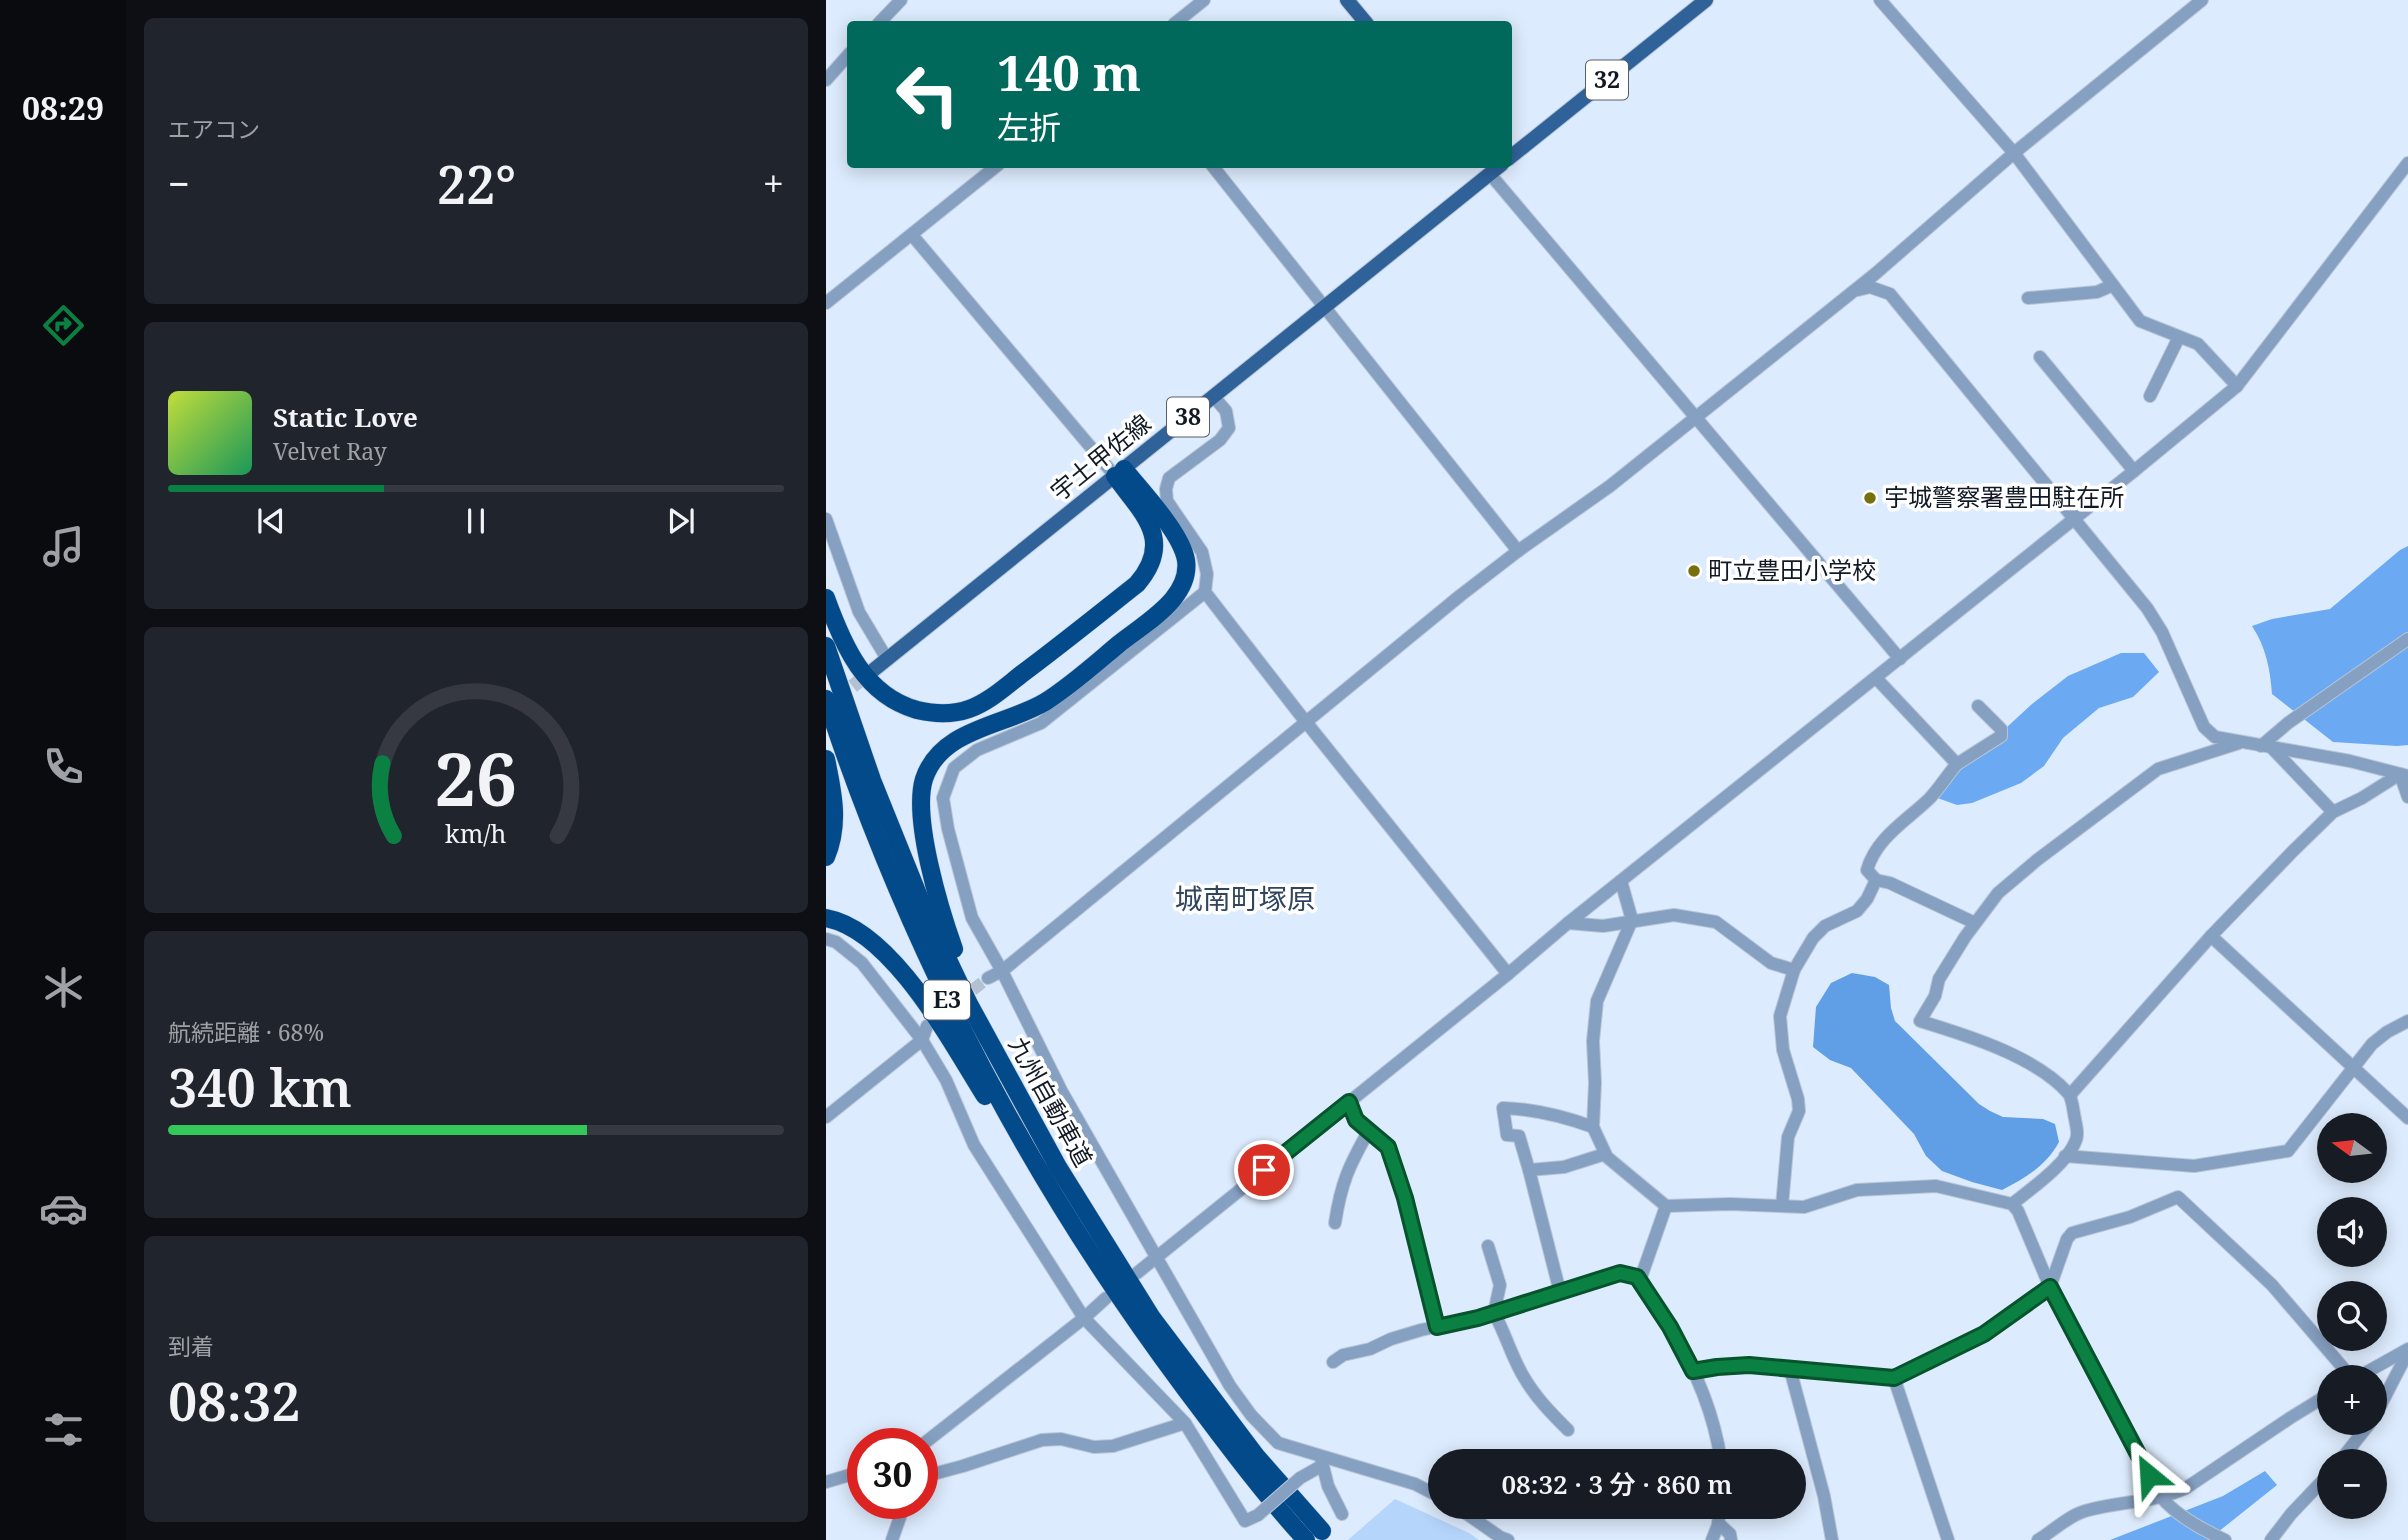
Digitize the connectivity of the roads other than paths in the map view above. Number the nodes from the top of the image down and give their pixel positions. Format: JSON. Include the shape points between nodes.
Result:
{"nodes":[{"id":1,"x":901,"y":0,"type":"edge"},
{"id":2,"x":1204,"y":0,"type":"edge"},
{"id":3,"x":1347,"y":0,"type":"edge"},
{"id":4,"x":1706,"y":0,"type":"edge"},
{"id":5,"x":1880,"y":0,"type":"edge"},
{"id":6,"x":2202,"y":0,"type":"edge"},
{"id":7,"x":881,"y":21,"type":"edge"},
{"id":8,"x":1178,"y":21,"type":"edge"},
{"id":9,"x":1364,"y":21,"type":"edge"},
{"id":10,"x":847,"y":56,"type":"edge"},
{"id":11,"x":826,"y":80,"type":"edge"},
{"id":12,"x":2014,"y":153,"type":"junction"},
{"id":13,"x":1512,"y":156,"type":"edge"},
{"id":14,"x":2408,"y":163,"type":"edge"},
{"id":15,"x":994,"y":168,"type":"edge"},
{"id":16,"x":1213,"y":168,"type":"edge"},
{"id":17,"x":1486,"y":169,"type":"edge"},
{"id":18,"x":912,"y":235,"type":"junction"},
{"id":19,"x":2113,"y":285,"type":"junction"},
{"id":20,"x":1852,"y":292,"type":"junction"},
{"id":21,"x":2028,"y":298,"type":"dead end"},
{"id":22,"x":826,"y":303,"type":"edge"},
{"id":23,"x":1325,"y":307,"type":"junction"},
{"id":24,"x":2179,"y":337,"type":"junction"},
{"id":25,"x":2040,"y":357,"type":"dead end"},
{"id":26,"x":2237,"y":386,"type":"junction"},
{"id":27,"x":2150,"y":396,"type":"dead end"},
{"id":28,"x":1214,"y":397,"type":"junction"},
{"id":29,"x":1694,"y":417,"type":"junction"},
{"id":30,"x":2134,"y":471,"type":"junction"},
{"id":31,"x":1119,"y":472,"type":"junction"},
{"id":32,"x":826,"y":519,"type":"edge"},
{"id":33,"x":2074,"y":519,"type":"junction"},
{"id":34,"x":1518,"y":551,"type":"junction"},
{"id":35,"x":1205,"y":592,"type":"junction"},
{"id":36,"x":826,"y":598,"type":"edge"},
{"id":37,"x":2408,"y":639,"type":"edge"},
{"id":38,"x":826,"y":646,"type":"edge"},
{"id":39,"x":887,"y":659,"type":"junction"},
{"id":40,"x":1900,"y":659,"type":"junction"},
{"id":41,"x":871,"y":672,"type":"tunnel mouth"},
{"id":42,"x":1876,"y":678,"type":"junction"},
{"id":43,"x":826,"y":699,"type":"edge"},
{"id":44,"x":1978,"y":706,"type":"dead end"},
{"id":45,"x":1306,"y":723,"type":"junction"},
{"id":46,"x":2240,"y":743,"type":"junction"},
{"id":47,"x":2266,"y":746,"type":"junction"},
{"id":48,"x":826,"y":760,"type":"edge"},
{"id":49,"x":1956,"y":764,"type":"junction"},
{"id":50,"x":2404,"y":775,"type":"edge"},
{"id":51,"x":2408,"y":797,"type":"edge"},
{"id":52,"x":2333,"y":812,"type":"junction"},
{"id":53,"x":826,"y":857,"type":"edge"},
{"id":54,"x":1876,"y":880,"type":"junction"},
{"id":55,"x":1621,"y":881,"type":"junction"},
{"id":56,"x":826,"y":918,"type":"edge"},
{"id":57,"x":1632,"y":920,"type":"junction"},
{"id":58,"x":1568,"y":923,"type":"junction"},
{"id":59,"x":1975,"y":923,"type":"junction"},
{"id":60,"x":2211,"y":936,"type":"junction"},
{"id":61,"x":826,"y":939,"type":"edge"},
{"id":62,"x":1794,"y":970,"type":"junction"},
{"id":63,"x":1002,"y":971,"type":"junction"},
{"id":64,"x":1508,"y":974,"type":"junction"},
{"id":65,"x":988,"y":978,"type":"tunnel mouth"},
{"id":66,"x":2408,"y":1021,"type":"edge"},
{"id":67,"x":927,"y":1026,"type":"tunnel mouth"},
{"id":68,"x":922,"y":1040,"type":"junction"},
{"id":69,"x":2353,"y":1068,"type":"junction"},
{"id":70,"x":2070,"y":1095,"type":"junction"},
{"id":71,"x":1349,"y":1102,"type":"junction"},
{"id":72,"x":826,"y":1117,"type":"edge"},
{"id":73,"x":2408,"y":1118,"type":"edge"},
{"id":74,"x":1593,"y":1127,"type":"junction"},
{"id":75,"x":1368,"y":1132,"type":"junction"},
{"id":76,"x":1605,"y":1154,"type":"junction"},
{"id":77,"x":2065,"y":1156,"type":"junction"},
{"id":78,"x":1058,"y":1167,"type":"junction"},
{"id":79,"x":1530,"y":1170,"type":"junction"},
{"id":80,"x":2012,"y":1204,"type":"junction"},
{"id":81,"x":1666,"y":1206,"type":"junction"},
{"id":82,"x":1782,"y":1206,"type":"junction"},
{"id":83,"x":1335,"y":1223,"type":"dead end"},
{"id":84,"x":1488,"y":1245,"type":"dead end"},
{"id":85,"x":1157,"y":1256,"type":"junction"},
{"id":86,"x":1137,"y":1273,"type":"dead end"},
{"id":87,"x":1639,"y":1283,"type":"junction"},
{"id":88,"x":2050,"y":1287,"type":"junction"},
{"id":89,"x":1107,"y":1290,"type":"junction"},
{"id":90,"x":1560,"y":1292,"type":"junction"},
{"id":91,"x":1494,"y":1313,"type":"junction"},
{"id":92,"x":1084,"y":1318,"type":"junction"},
{"id":93,"x":1437,"y":1327,"type":"junction"},
{"id":94,"x":2408,"y":1350,"type":"edge"},
{"id":95,"x":1333,"y":1362,"type":"dead end"},
{"id":96,"x":2341,"y":1365,"type":"edge"},
{"id":97,"x":2380,"y":1365,"type":"edge"},
{"id":98,"x":1790,"y":1369,"type":"junction"},
{"id":99,"x":1693,"y":1371,"type":"junction"},
{"id":100,"x":1894,"y":1378,"type":"junction"},
{"id":101,"x":2387,"y":1392,"type":"edge"},
{"id":102,"x":2317,"y":1401,"type":"edge"},
{"id":103,"x":1185,"y":1423,"type":"junction"},
{"id":104,"x":1568,"y":1430,"type":"dead end"},
{"id":105,"x":938,"y":1432,"type":"edge"},
{"id":106,"x":2361,"y":1435,"type":"edge"},
{"id":107,"x":1719,"y":1449,"type":"edge"},
{"id":108,"x":2349,"y":1449,"type":"edge"},
{"id":109,"x":1322,"y":1461,"type":"junction"},
{"id":110,"x":938,"y":1472,"type":"edge"},
{"id":111,"x":847,"y":1476,"type":"edge"},
{"id":112,"x":826,"y":1482,"type":"edge"},
{"id":113,"x":2317,"y":1487,"type":"edge"},
{"id":114,"x":1428,"y":1491,"type":"edge"},
{"id":115,"x":2161,"y":1497,"type":"junction"},
{"id":116,"x":1342,"y":1514,"type":"dead end"},
{"id":117,"x":899,"y":1519,"type":"edge"},
{"id":118,"x":1474,"y":1519,"type":"edge"},
{"id":119,"x":1718,"y":1519,"type":"edge"},
{"id":120,"x":1718,"y":1523,"type":"junction"},
{"id":121,"x":1314,"y":1536,"type":"edge"},
{"id":122,"x":892,"y":1540,"type":"edge"},
{"id":123,"x":1508,"y":1540,"type":"edge"},
{"id":124,"x":1712,"y":1540,"type":"edge"},
{"id":125,"x":1731,"y":1540,"type":"edge"},
{"id":126,"x":1832,"y":1540,"type":"edge"},
{"id":127,"x":1948,"y":1540,"type":"edge"},
{"id":128,"x":2038,"y":1540,"type":"edge"},
{"id":129,"x":2225,"y":1540,"type":"edge"},
{"id":130,"x":2271,"y":1540,"type":"edge"}],
"edges":[{"from":1,"to":7,"type":"street"},
{"from":2,"to":8,"type":"street"},
{"from":3,"to":9,"type":"main road"},
{"from":4,"to":13,"type":"main road","number":"32"},
{"from":5,"to":12,"type":"street"},
{"from":6,"to":12,"type":"street"},
{"from":10,"to":11,"type":"street"},
{"from":12,"to":19,"type":"street"},
{"from":12,"to":20,"type":"street"},
{"from":14,"to":26,"type":"street"},
{"from":15,"to":18,"type":"street"},
{"from":16,"to":23,"type":"street"},
{"from":17,"to":23,"type":"main road","name":"宇土甲佐線","number":"38"},
{"from":17,"to":29,"type":"street"},
{"from":18,"to":22,"type":"street"},
{"from":18,"to":31,"type":"street"},
{"from":19,"to":21,"type":"street","via":[[2097,292]]},
{"from":19,"to":24,"type":"street","via":[[2140,321]]},
{"from":20,"to":29,"type":"street"},
{"from":20,"to":33,"type":"street","via":[[1870,287],[1890,294]]},
{"from":23,"to":28,"type":"main road","name":"宇土甲佐線","number":"38"},
{"from":23,"to":34,"type":"street"},
{"from":24,"to":26,"type":"street","via":[[2198,344]]},
{"from":24,"to":27,"type":"street"},
{"from":25,"to":30,"type":"street"},
{"from":26,"to":30,"type":"street"},
{"from":28,"to":31,"type":"main road","name":"宇土甲佐線","number":"38"},
{"from":28,"to":35,"type":"street","via":[[1226,411],[1229,428],[1170,478],[1166,489],[1167,501],[1202,552]]},
{"from":29,"to":34,"type":"street","via":[[1610,486]]},
{"from":29,"to":40,"type":"street"},
{"from":30,"to":33,"type":"street"},
{"from":31,"to":36,"type":"highway","via":[[1154,533],[1147,573],[1046,655],[971,708],[940,714],[923,711],[879,691],[857,665]]},
{"from":31,"to":39,"type":"main road","name":"宇土甲佐線","number":"38"},
{"from":31,"to":78,"type":"highway","via":[[1181,545],[1186,560],[1182,587],[1164,609],[1059,692],[949,744],[931,765],[921,794],[922,826],[955,950]]},
{"from":32,"to":39,"type":"street","via":[[859,612]]},
{"from":33,"to":40,"type":"street"},
{"from":33,"to":46,"type":"street","via":[[2162,632],[2204,727],[2215,737]]},
{"from":34,"to":45,"type":"street"},
{"from":35,"to":45,"type":"street"},
{"from":35,"to":63,"type":"street","via":[[1041,723],[977,750],[954,768],[943,798],[948,829],[972,918]]},
{"from":37,"to":47,"type":"street","via":[[2288,723]]},
{"from":38,"to":78,"type":"highway","name":"九州自動車道","number":"E3","via":[[924,909],[969,1004]]},
{"from":39,"to":41,"type":"main road","name":"宇土甲佐線","number":"38"},
{"from":40,"to":42,"type":"street"},
{"from":42,"to":49,"type":"street"},
{"from":42,"to":55,"type":"street"},
{"from":43,"to":89,"type":"highway","name":"九州自動車道","number":"E3","via":[[912,926],[954,1016]]},
{"from":44,"to":49,"type":"street","via":[[2001,729],[2001,736]]},
{"from":45,"to":63,"type":"street"},
{"from":45,"to":64,"type":"street"},
{"from":46,"to":47,"type":"street"},
{"from":46,"to":59,"type":"street","via":[[2158,769],[2037,860],[1998,893]]},
{"from":47,"to":50,"type":"street"},
{"from":47,"to":52,"type":"street"},
{"from":48,"to":53,"type":"highway","via":[[835,811]]},
{"from":49,"to":54,"type":"street","via":[[1871,858],[1867,870]]},
{"from":50,"to":51,"type":"street"},
{"from":50,"to":52,"type":"street"},
{"from":52,"to":60,"type":"street"},
{"from":54,"to":59,"type":"street"},
{"from":54,"to":62,"type":"street","via":[[1857,911],[1825,926],[1812,938]]},
{"from":55,"to":57,"type":"street"},
{"from":55,"to":58,"type":"street"},
{"from":56,"to":89,"type":"highway","via":[[865,934],[897,967],[941,1026]]},
{"from":57,"to":58,"type":"street","via":[[1602,926]]},
{"from":57,"to":62,"type":"street","via":[[1674,915],[1716,922],[1771,963]]},
{"from":57,"to":74,"type":"street","via":[[1597,1001],[1592,1041]]},
{"from":58,"to":64,"type":"street"},
{"from":59,"to":70,"type":"street","via":[[1939,979],[1920,1021],[2019,1058]]},
{"from":60,"to":69,"type":"street"},
{"from":60,"to":70,"type":"street"},
{"from":61,"to":68,"type":"street","via":[[862,963]]},
{"from":62,"to":82,"type":"street","via":[[1780,1016],[1783,1050],[1799,1111],[1788,1137]]},
{"from":63,"to":65,"type":"street"},
{"from":63,"to":85,"type":"street","via":[[1062,1092]]},
{"from":64,"to":71,"type":"street"},
{"from":66,"to":69,"type":"street","via":[[2379,1038]]},
{"from":67,"to":68,"type":"street"},
{"from":68,"to":72,"type":"street"},
{"from":68,"to":92,"type":"street","via":[[946,1080],[974,1145]]},
{"from":69,"to":73,"type":"street"},
{"from":69,"to":77,"type":"street","via":[[2288,1151],[2194,1166]]},
{"from":70,"to":77,"type":"street","via":[[2078,1137]]},
{"from":71,"to":75,"type":"street","via":[[1356,1120]]},
{"from":71,"to":85,"type":"street"},
{"from":74,"to":76,"type":"street"},
{"from":74,"to":79,"type":"street","via":[[1559,1115],[1503,1108],[1507,1135],[1519,1136]]},
{"from":75,"to":83,"type":"street","via":[[1340,1189]]},
{"from":75,"to":93,"type":"street","via":[[1388,1147]]},
{"from":76,"to":79,"type":"street","via":[[1564,1167]]},
{"from":76,"to":81,"type":"street"},
{"from":77,"to":80,"type":"street"},
{"from":78,"to":121,"type":"highway","name":"九州自動車道","number":"E3","via":[[1152,1318]]},
{"from":79,"to":90,"type":"street"},
{"from":80,"to":82,"type":"street","via":[[1936,1186],[1857,1190],[1804,1207]]},
{"from":80,"to":88,"type":"street"},
{"from":81,"to":82,"type":"street"},
{"from":81,"to":87,"type":"street"},
{"from":84,"to":91,"type":"street","via":[[1500,1285]]},
{"from":85,"to":86,"type":"street"},
{"from":85,"to":109,"type":"street","via":[[1251,1415],[1278,1443]]},
{"from":87,"to":90,"type":"street","via":[[1637,1277],[1620,1273]]},
{"from":87,"to":99,"type":"street"},
{"from":88,"to":96,"type":"street","via":[[2072,1233],[2178,1197],[2272,1285]]},
{"from":88,"to":100,"type":"street","via":[[1984,1334]]},
{"from":88,"to":115,"type":"street"},
{"from":89,"to":92,"type":"street"},
{"from":89,"to":121,"type":"highway","name":"九州自動車道","number":"E3","via":[[1282,1513]]},
{"from":90,"to":91,"type":"street"},
{"from":91,"to":93,"type":"street"},
{"from":91,"to":104,"type":"street","via":[[1523,1377],[1542,1405]]},
{"from":92,"to":103,"type":"street"},
{"from":92,"to":105,"type":"street"},
{"from":93,"to":95,"type":"street"},
{"from":94,"to":97,"type":"street"},
{"from":94,"to":101,"type":"street"},
{"from":98,"to":99,"type":"street","via":[[1749,1365]]},
{"from":98,"to":100,"type":"street"},
{"from":98,"to":126,"type":"street"},
{"from":99,"to":107,"type":"street"},
{"from":100,"to":127,"type":"street"},
{"from":102,"to":115,"type":"street","via":[[2186,1488]]},
{"from":103,"to":109,"type":"street","bridge":true,"via":[[1245,1521],[1258,1516]]},
{"from":103,"to":110,"type":"street","via":[[1113,1446],[1042,1440]]},
{"from":106,"to":108,"type":"street"},
{"from":109,"to":114,"type":"street"},
{"from":109,"to":116,"type":"street"},
{"from":111,"to":112,"type":"street"},
{"from":113,"to":130,"type":"street"},
{"from":115,"to":128,"type":"street","via":[[2081,1512]]},
{"from":115,"to":129,"type":"street"},
{"from":117,"to":122,"type":"street"},
{"from":118,"to":123,"type":"street"},
{"from":119,"to":120,"type":"street"},
{"from":120,"to":124,"type":"street"},
{"from":120,"to":125,"type":"street"}]}
